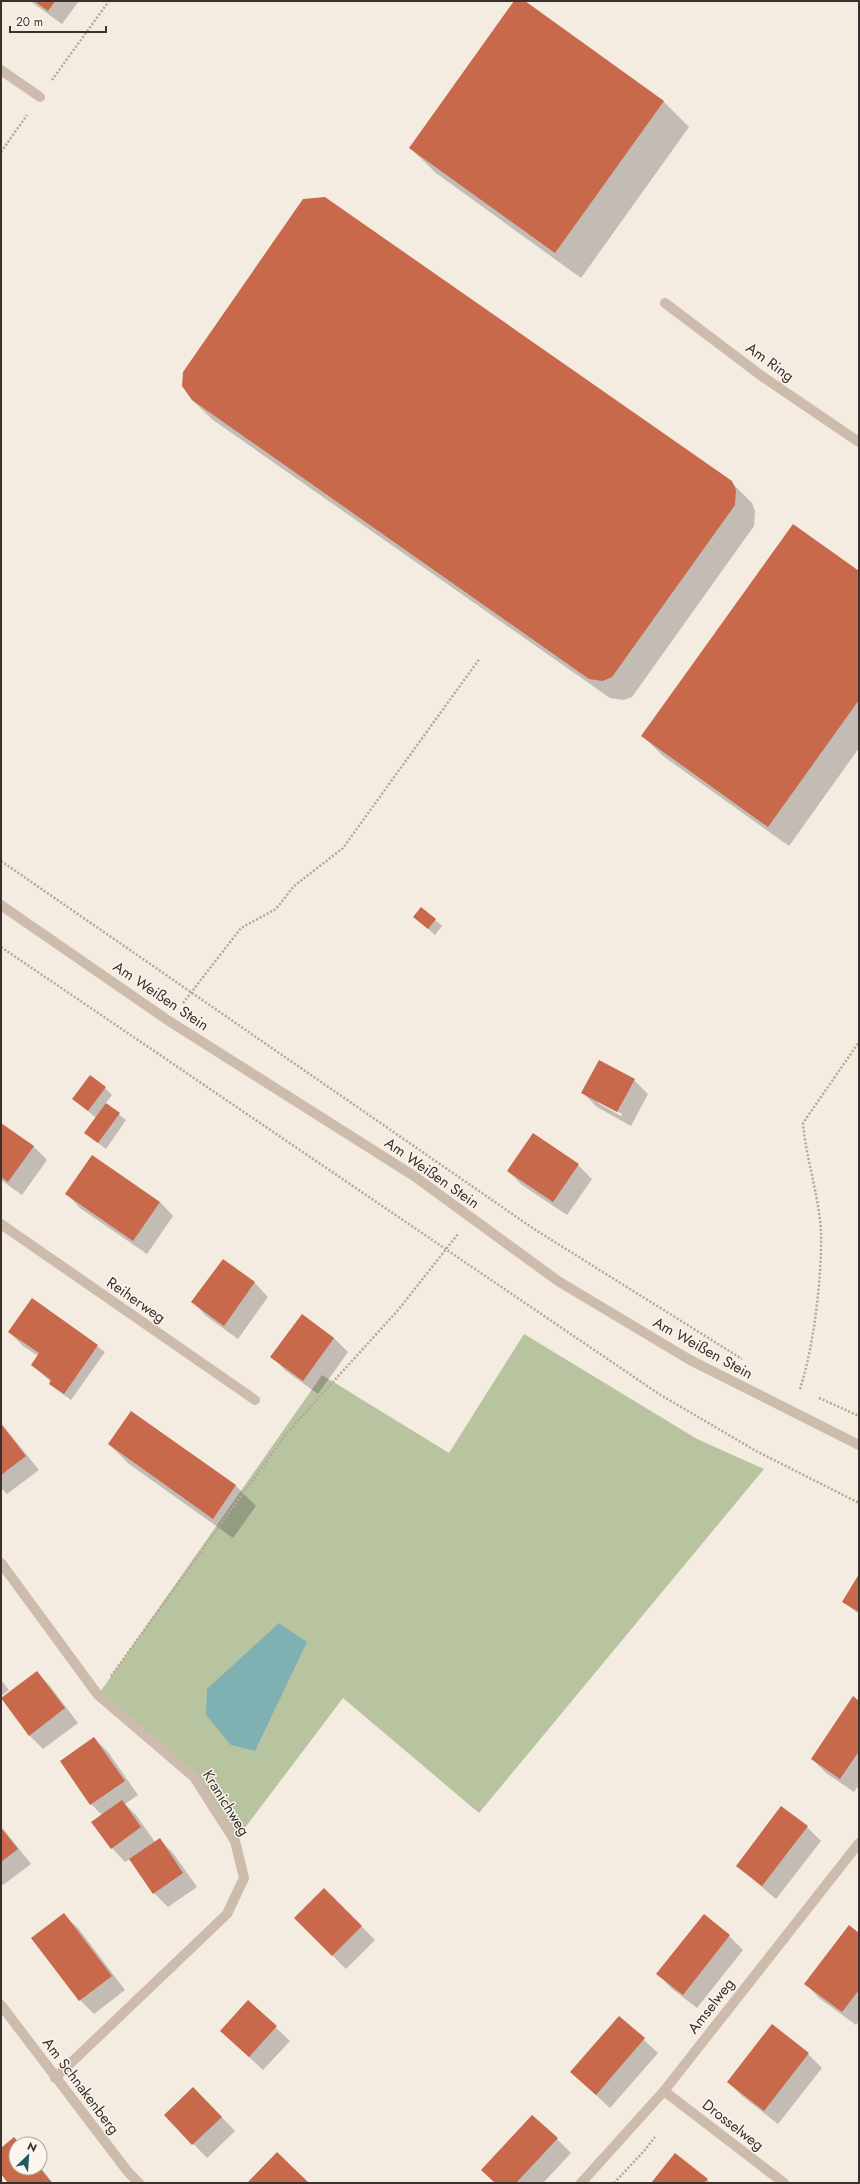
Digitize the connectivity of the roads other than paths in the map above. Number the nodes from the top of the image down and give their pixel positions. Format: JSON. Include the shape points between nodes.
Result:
{"nodes":[{"id":1,"x":1,"y":70,"type":"edge"},
{"id":2,"x":40,"y":97,"type":"road end"},
{"id":3,"x":665,"y":304,"type":"dead end"},
{"id":4,"x":859,"y":442,"type":"edge"},
{"id":5,"x":1,"y":905,"type":"edge"},
{"id":6,"x":2,"y":1227,"type":"edge"},
{"id":7,"x":254,"y":1400,"type":"dead end"},
{"id":8,"x":859,"y":1445,"type":"edge"},
{"id":9,"x":1,"y":1563,"type":"edge"},
{"id":10,"x":859,"y":1843,"type":"edge"},
{"id":11,"x":1,"y":2005,"type":"edge"},
{"id":12,"x":55,"y":2078,"type":"junction"},
{"id":13,"x":664,"y":2091,"type":"junction"},
{"id":14,"x":139,"y":2183,"type":"edge"},
{"id":15,"x":581,"y":2183,"type":"edge"},
{"id":16,"x":784,"y":2183,"type":"edge"}],
"edges":[{"from":1,"to":2,"type":"street"},
{"from":3,"to":4,"type":"street","name":"Am Ring","via":[[763,377]]},
{"from":5,"to":8,"type":"street","name":"Am Weißen Stein","via":[[169,1021],[414,1176],[558,1281],[690,1360]]},
{"from":6,"to":7,"type":"street","name":"Reiherweg"},
{"from":9,"to":12,"type":"street","name":"Kranichweg","via":[[95,1691],[194,1777],[235,1841],[244,1878],[227,1914]]},
{"from":10,"to":13,"type":"street","name":"Amselweg"},
{"from":11,"to":12,"type":"street","name":"Am Schnakenberg"},
{"from":12,"to":14,"type":"street","name":"Am Schnakenberg"},
{"from":13,"to":15,"type":"street","name":"Amselweg"},
{"from":13,"to":16,"type":"street","name":"Drosselweg"}]}
